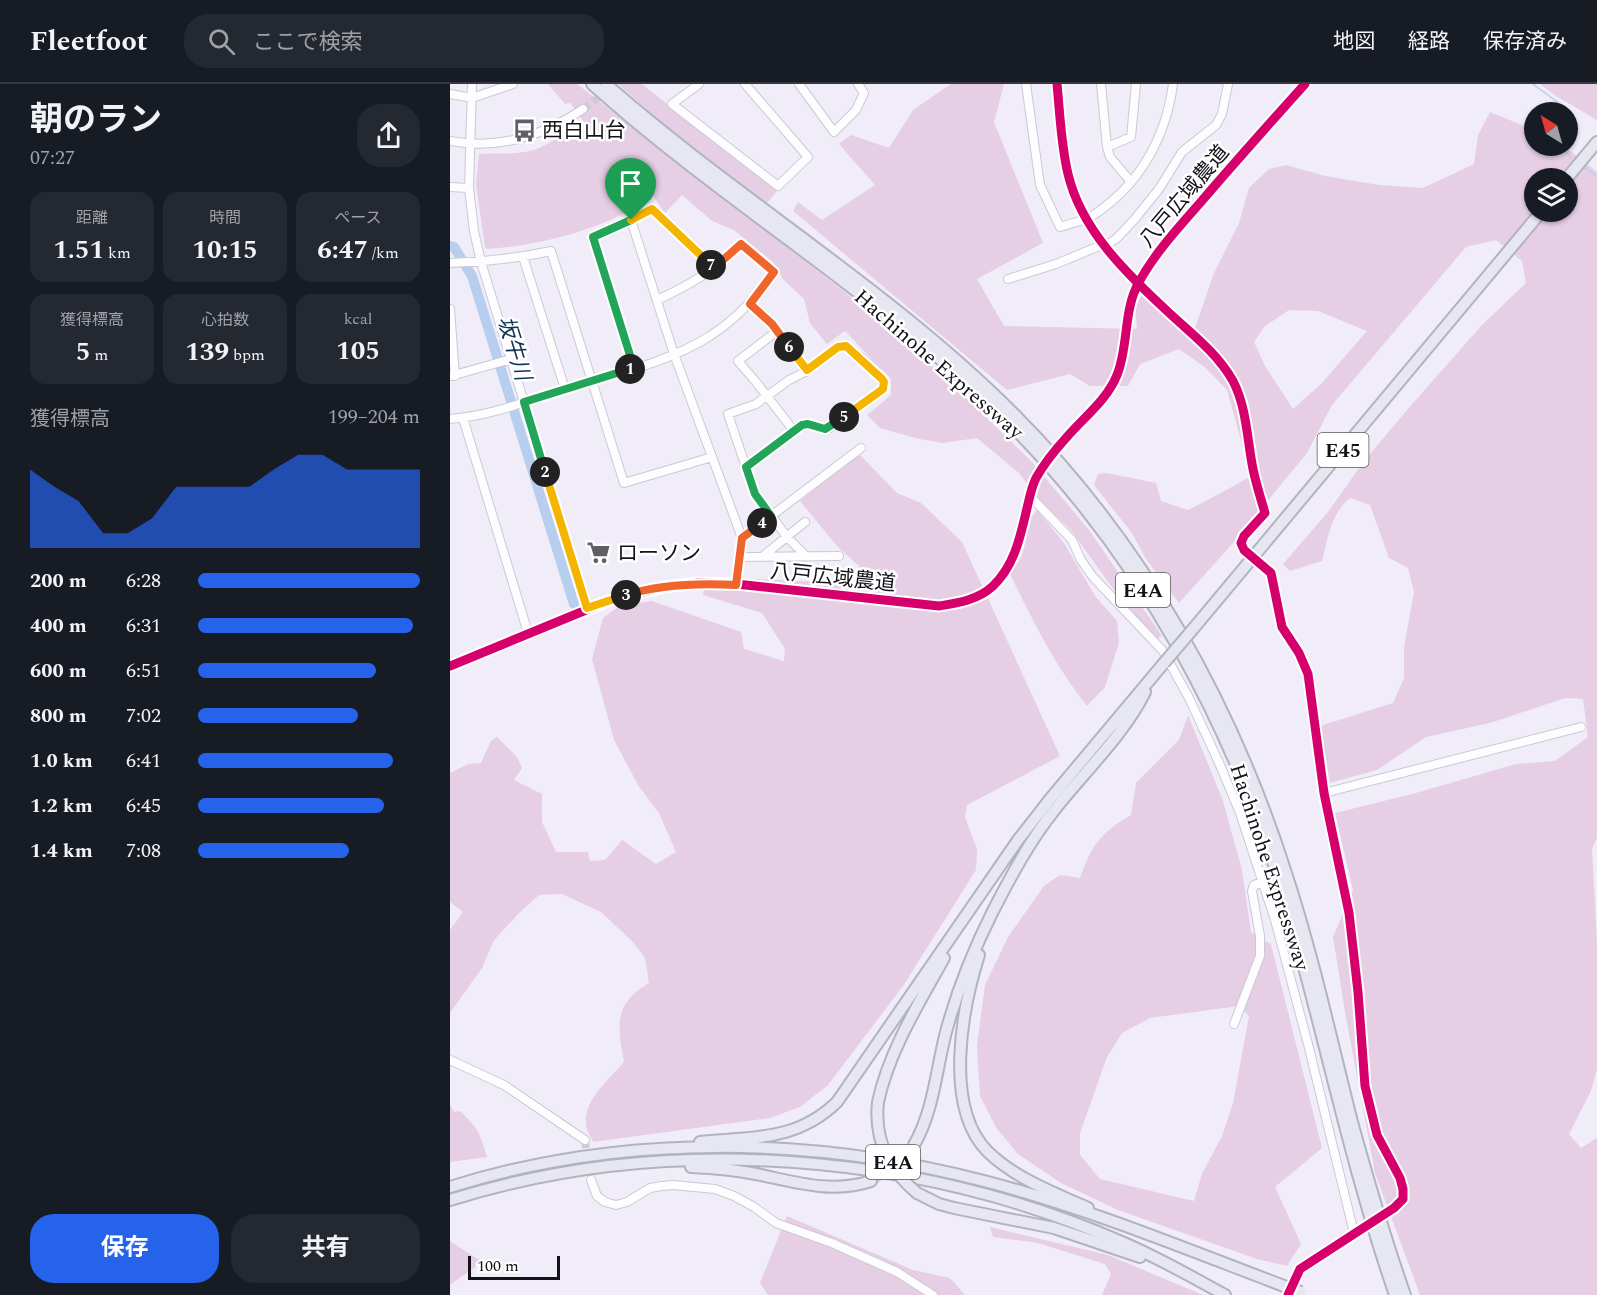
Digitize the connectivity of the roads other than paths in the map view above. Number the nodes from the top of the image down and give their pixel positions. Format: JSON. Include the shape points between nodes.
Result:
{"nodes":[{"id":1,"x":472,"y":84,"type":"edge"},
{"id":2,"x":513,"y":84,"type":"edge"},
{"id":3,"x":592,"y":84,"type":"edge"},
{"id":4,"x":606,"y":84,"type":"edge"},
{"id":5,"x":699,"y":84,"type":"edge"},
{"id":6,"x":745,"y":84,"type":"edge"},
{"id":7,"x":799,"y":84,"type":"edge"},
{"id":8,"x":858,"y":84,"type":"edge"},
{"id":9,"x":1026,"y":84,"type":"edge"},
{"id":10,"x":1057,"y":84,"type":"edge"},
{"id":11,"x":1101,"y":84,"type":"edge"},
{"id":12,"x":1136,"y":84,"type":"edge"},
{"id":13,"x":1173,"y":84,"type":"edge"},
{"id":14,"x":1228,"y":84,"type":"edge"},
{"id":15,"x":1305,"y":84,"type":"edge"},
{"id":16,"x":450,"y":94,"type":"edge"},
{"id":17,"x":472,"y":98,"type":"junction"},
{"id":18,"x":583,"y":109,"type":"tunnel mouth"},
{"id":19,"x":450,"y":141,"type":"edge"},
{"id":20,"x":1597,"y":142,"type":"edge"},
{"id":21,"x":470,"y":144,"type":"junction"},
{"id":22,"x":1107,"y":147,"type":"junction"},
{"id":23,"x":1575,"y":168,"type":"edge"},
{"id":24,"x":1131,"y":182,"type":"junction"},
{"id":25,"x":450,"y":187,"type":"edge"},
{"id":26,"x":469,"y":188,"type":"junction"},
{"id":27,"x":1086,"y":218,"type":"junction"},
{"id":28,"x":631,"y":220,"type":"junction"},
{"id":29,"x":1533,"y":222,"type":"edge"},
{"id":30,"x":1104,"y":245,"type":"junction"},
{"id":31,"x":524,"y":257,"type":"junction"},
{"id":32,"x":481,"y":262,"type":"junction"},
{"id":33,"x":450,"y":263,"type":"edge"},
{"id":34,"x":714,"y":268,"type":"junction"},
{"id":35,"x":1008,"y":279,"type":"dead end"},
{"id":36,"x":1138,"y":284,"type":"junction"},
{"id":37,"x":657,"y":300,"type":"junction"},
{"id":38,"x":750,"y":304,"type":"junction"},
{"id":39,"x":450,"y":309,"type":"edge"},
{"id":40,"x":777,"y":331,"type":"junction"},
{"id":41,"x":674,"y":354,"type":"junction"},
{"id":42,"x":508,"y":360,"type":"junction"},
{"id":43,"x":634,"y":368,"type":"junction"},
{"id":44,"x":807,"y":370,"type":"junction"},
{"id":45,"x":452,"y":376,"type":"edge"},
{"id":46,"x":592,"y":381,"type":"junction"},
{"id":47,"x":565,"y":389,"type":"junction"},
{"id":48,"x":767,"y":396,"type":"junction"},
{"id":49,"x":522,"y":403,"type":"junction"},
{"id":50,"x":463,"y":418,"type":"junction"},
{"id":51,"x":450,"y":419,"type":"edge"},
{"id":52,"x":794,"y":431,"type":"junction"},
{"id":53,"x":1066,"y":438,"type":"tunnel mouth"},
{"id":54,"x":861,"y":447,"type":"dead end"},
{"id":55,"x":712,"y":457,"type":"junction"},
{"id":56,"x":746,"y":467,"type":"junction"},
{"id":57,"x":1037,"y":476,"type":"tunnel mouth"},
{"id":58,"x":1030,"y":496,"type":"junction"},
{"id":59,"x":771,"y":516,"type":"junction"},
{"id":60,"x":805,"y":522,"type":"dead end"},
{"id":61,"x":787,"y":537,"type":"junction"},
{"id":62,"x":742,"y":538,"type":"junction"},
{"id":63,"x":1244,"y":550,"type":"dead end"},
{"id":64,"x":807,"y":556,"type":"junction"},
{"id":65,"x":839,"y":556,"type":"dead end"},
{"id":66,"x":740,"y":557,"type":"junction"},
{"id":67,"x":762,"y":557,"type":"junction"},
{"id":68,"x":1261,"y":565,"type":"dead end"},
{"id":69,"x":736,"y":585,"type":"junction"},
{"id":70,"x":587,"y":608,"type":"junction"},
{"id":71,"x":528,"y":633,"type":"junction"},
{"id":72,"x":450,"y":666,"type":"edge"},
{"id":73,"x":1162,"y":666,"type":"junction"},
{"id":74,"x":1581,"y":727,"type":"dead end"},
{"id":75,"x":1324,"y":793,"type":"junction"},
{"id":76,"x":992,"y":877,"type":"junction"},
{"id":77,"x":1262,"y":882,"type":"junction"},
{"id":78,"x":1002,"y":893,"type":"junction"},
{"id":79,"x":1234,"y":1024,"type":"dead end"},
{"id":80,"x":450,"y":1060,"type":"edge"},
{"id":81,"x":585,"y":1140,"type":"dead end"},
{"id":82,"x":915,"y":1145,"type":"tunnel mouth"},
{"id":83,"x":611,"y":1154,"type":"junction"},
{"id":84,"x":616,"y":1167,"type":"junction"},
{"id":85,"x":591,"y":1180,"type":"tunnel mouth"},
{"id":86,"x":871,"y":1181,"type":"tunnel mouth"},
{"id":87,"x":450,"y":1187,"type":"edge"},
{"id":88,"x":450,"y":1200,"type":"edge"},
{"id":89,"x":1357,"y":1232,"type":"junction"},
{"id":90,"x":1165,"y":1241,"type":"junction"},
{"id":91,"x":1286,"y":1290,"type":"edge"},
{"id":92,"x":1220,"y":1292,"type":"edge"},
{"id":93,"x":1305,"y":1294,"type":"edge"},
{"id":94,"x":933,"y":1295,"type":"edge"},
{"id":95,"x":1395,"y":1295,"type":"edge"},
{"id":96,"x":1405,"y":1295,"type":"edge"}],
"edges":[{"from":1,"to":17,"type":"street"},
{"from":2,"to":17,"type":"street"},
{"from":3,"to":95,"type":"highway","name":"Hachinohe Expressway","number":"E4A","via":[[662,144],[901,326],[964,381],[1042,457],[1142,587],[1208,702],[1264,835],[1288,910],[1361,1187]]},
{"from":4,"to":96,"type":"highway","name":"Hachinohe Expressway","number":"E4A","via":[[978,379],[1057,459],[1164,604],[1216,697],[1273,834],[1297,909],[1376,1209]]},
{"from":5,"to":6,"type":"street","via":[[672,104],[778,186],[808,158]]},
{"from":7,"to":8,"type":"street","via":[[834,132],[856,111],[864,93]]},
{"from":9,"to":27,"type":"street","via":[[1040,185],[1060,227]]},
{"from":10,"to":27,"type":"street","via":[[1066,165]]},
{"from":11,"to":22,"type":"street"},
{"from":12,"to":22,"type":"street","via":[[1131,137]]},
{"from":13,"to":24,"type":"street","via":[[1162,133]]},
{"from":14,"to":30,"type":"street","via":[[1216,125],[1182,152],[1134,220],[1116,239]]},
{"from":15,"to":36,"type":"street","name":"八戸広域農道","via":[[1172,236]]},
{"from":16,"to":17,"type":"street"},
{"from":17,"to":21,"type":"street"},
{"from":18,"to":21,"type":"street","via":[[524,138]]},
{"from":19,"to":21,"type":"street"},
{"from":20,"to":23,"type":"highway"},
{"from":21,"to":26,"type":"street"},
{"from":22,"to":24,"type":"street","via":[[1110,157]]},
{"from":24,"to":27,"type":"street"},
{"from":25,"to":26,"type":"street"},
{"from":26,"to":32,"type":"street"},
{"from":27,"to":30,"type":"street"},
{"from":28,"to":34,"type":"street","via":[[652,209]]},
{"from":28,"to":37,"type":"street"},
{"from":28,"to":43,"type":"street","via":[[593,237]]},
{"from":29,"to":73,"type":"highway","number":"E45","bridge":true},
{"from":30,"to":35,"type":"street"},
{"from":30,"to":36,"type":"street"},
{"from":31,"to":32,"type":"street"},
{"from":31,"to":46,"type":"street","via":[[552,251]]},
{"from":31,"to":47,"type":"street"},
{"from":32,"to":33,"type":"street"},
{"from":32,"to":42,"type":"street"},
{"from":34,"to":37,"type":"street"},
{"from":34,"to":38,"type":"street","via":[[741,244],[774,272]]},
{"from":36,"to":53,"type":"street","name":"八戸広域農道","via":[[1117,375],[1109,390]]},
{"from":36,"to":63,"type":"street","via":[[1209,348],[1241,399],[1265,513],[1244,536]]},
{"from":37,"to":41,"type":"street"},
{"from":38,"to":40,"type":"street"},
{"from":38,"to":41,"type":"street","via":[[708,337]]},
{"from":39,"to":45,"type":"street"},
{"from":40,"to":44,"type":"street"},
{"from":40,"to":48,"type":"street","via":[[738,361]]},
{"from":41,"to":43,"type":"street"},
{"from":41,"to":55,"type":"street"},
{"from":42,"to":45,"type":"street"},
{"from":42,"to":49,"type":"street"},
{"from":43,"to":46,"type":"street"},
{"from":44,"to":48,"type":"street"},
{"from":44,"to":52,"type":"street","via":[[838,347],[846,346],[874,369],[884,386],[830,428],[808,424]]},
{"from":46,"to":47,"type":"street"},
{"from":46,"to":55,"type":"street","via":[[624,483]]},
{"from":47,"to":49,"type":"street"},
{"from":48,"to":52,"type":"street"},
{"from":48,"to":56,"type":"street","via":[[728,414]]},
{"from":49,"to":50,"type":"street"},
{"from":49,"to":70,"type":"street"},
{"from":50,"to":51,"type":"street"},
{"from":50,"to":71,"type":"street"},
{"from":52,"to":56,"type":"street"},
{"from":54,"to":59,"type":"street"},
{"from":55,"to":62,"type":"street"},
{"from":56,"to":59,"type":"street","via":[[755,494]]},
{"from":57,"to":58,"type":"street","name":"八戸広域農道"},
{"from":58,"to":69,"type":"street","name":"八戸広域農道","via":[[1012,561],[993,587],[964,602],[939,606]]},
{"from":58,"to":77,"type":"street","via":[[1061,526],[1093,577],[1157,644],[1173,668],[1240,813]]},
{"from":59,"to":61,"type":"street"},
{"from":59,"to":62,"type":"street"},
{"from":60,"to":61,"type":"street"},
{"from":61,"to":64,"type":"street"},
{"from":61,"to":67,"type":"street"},
{"from":62,"to":66,"type":"street"},
{"from":64,"to":65,"type":"street"},
{"from":64,"to":67,"type":"street"},
{"from":66,"to":67,"type":"street"},
{"from":66,"to":69,"type":"street"},
{"from":68,"to":75,"type":"street","via":[[1271,573],[1282,627],[1308,674]]},
{"from":69,"to":70,"type":"street","name":"八戸広域農道","via":[[664,586]]},
{"from":70,"to":71,"type":"street","name":"八戸広域農道"},
{"from":71,"to":72,"type":"street","name":"八戸広域農道"},
{"from":73,"to":76,"type":"highway","number":"E45","via":[[1033,820]]},
{"from":73,"to":78,"type":"highway","number":"E45","via":[[1129,720],[1040,829]]},
{"from":74,"to":75,"type":"street"},
{"from":75,"to":89,"type":"street","bridge":true,"via":[[1349,913],[1368,1102],[1377,1135],[1403,1189],[1403,1199],[1394,1208]]},
{"from":76,"to":83,"type":"highway","via":[[845,1091],[817,1119],[782,1133]]},
{"from":76,"to":92,"type":"highway","bridge":true,"via":[[950,947],[886,1072],[878,1102],[877,1127],[895,1172],[917,1193],[939,1204],[1081,1236]]},
{"from":77,"to":79,"type":"street","via":[[1254,885],[1252,891],[1260,956]]},
{"from":77,"to":89,"type":"street"},
{"from":78,"to":82,"type":"highway","via":[[961,985],[946,1032],[929,1112]]},
{"from":78,"to":90,"type":"highway","via":[[984,939],[966,1006],[962,1087],[971,1128],[987,1151],[1018,1174]]},
{"from":80,"to":81,"type":"street","via":[[504,1085]]},
{"from":83,"to":87,"type":"highway","number":"E4A"},
{"from":83,"to":90,"type":"highway","number":"E4A","via":[[739,1148],[875,1159],[984,1181]]},
{"from":84,"to":86,"type":"highway","via":[[717,1168],[824,1187],[848,1187]]},
{"from":84,"to":88,"type":"highway","number":"E4A","via":[[543,1178]]},
{"from":84,"to":92,"type":"highway","number":"E4A","via":[[687,1161],[759,1161],[833,1165],[911,1176],[1054,1215],[1124,1243]]},
{"from":85,"to":94,"type":"street","via":[[597,1196],[616,1205],[662,1186],[724,1192],[776,1223],[897,1272]]},
{"from":89,"to":91,"type":"street","via":[[1300,1269]]},
{"from":90,"to":91,"type":"highway","number":"E4A"},
{"from":91,"to":93,"type":"highway","number":"E4A","bridge":true}]}
